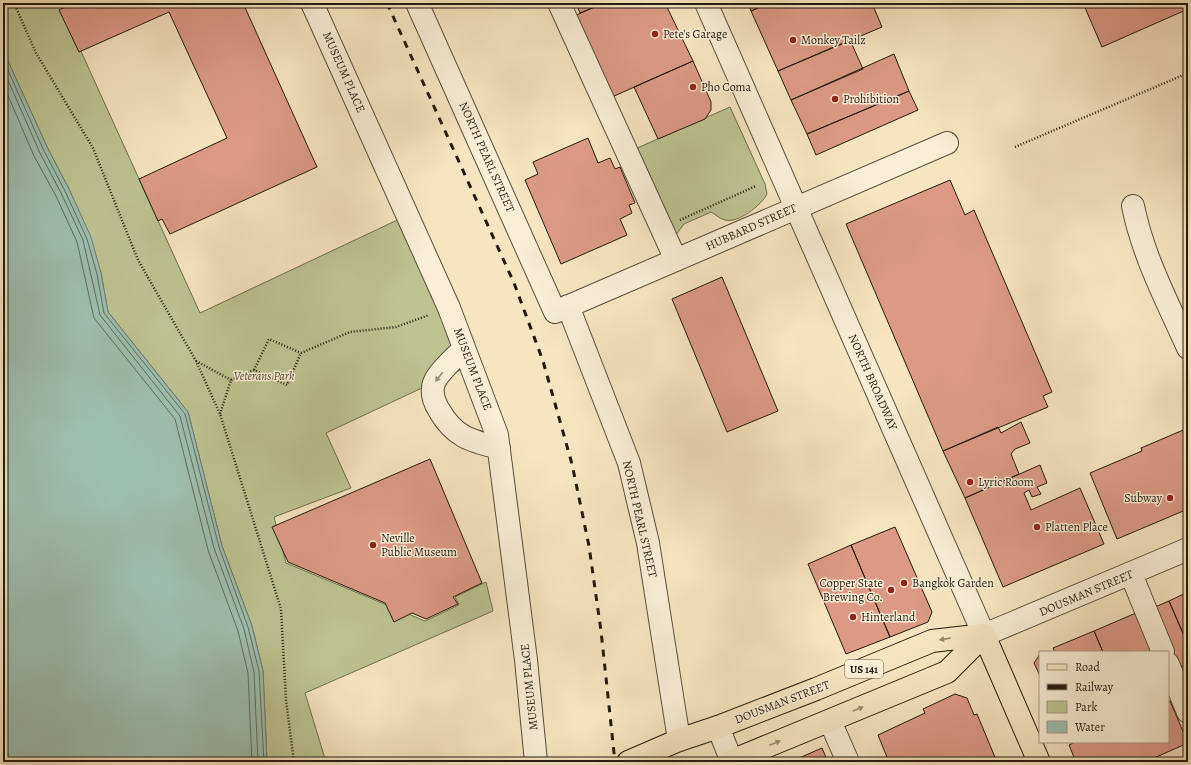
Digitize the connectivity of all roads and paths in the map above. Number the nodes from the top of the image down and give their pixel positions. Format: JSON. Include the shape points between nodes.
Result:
{"nodes":[{"id":1,"x":14,"y":3,"type":"edge"},
{"id":2,"x":312,"y":3,"type":"edge"},
{"id":3,"x":417,"y":3,"type":"edge"},
{"id":4,"x":559,"y":3,"type":"edge"},
{"id":5,"x":706,"y":3,"type":"edge"},
{"id":6,"x":1188,"y":73,"type":"edge"},
{"id":7,"x":947,"y":143,"type":"dead end"},
{"id":8,"x":1016,"y":147,"type":"dead end"},
{"id":9,"x":756,"y":186,"type":"dead end"},
{"id":10,"x":1133,"y":206,"type":"dead end"},
{"id":11,"x":797,"y":207,"type":"junction"},
{"id":12,"x":663,"y":227,"type":"junction"},
{"id":13,"x":676,"y":260,"type":"junction"},
{"id":14,"x":562,"y":309,"type":"junction"},
{"id":15,"x":431,"y":314,"type":"dead end"},
{"id":16,"x":464,"y":348,"type":"junction"},
{"id":17,"x":1188,"y":348,"type":"edge"},
{"id":18,"x":301,"y":353,"type":"junction"},
{"id":19,"x":196,"y":361,"type":"junction"},
{"id":20,"x":254,"y":370,"type":"junction"},
{"id":21,"x":231,"y":380,"type":"junction"},
{"id":22,"x":220,"y":414,"type":"junction"},
{"id":23,"x":499,"y":448,"type":"junction"},
{"id":24,"x":1188,"y":549,"type":"edge"},
{"id":25,"x":1131,"y":574,"type":"junction"},
{"id":26,"x":984,"y":635,"type":"junction"},
{"id":27,"x":1163,"y":651,"type":"edge"},
{"id":28,"x":1169,"y":666,"type":"edge"},
{"id":29,"x":1188,"y":712,"type":"edge"},
{"id":30,"x":830,"y":721,"type":"junction"},
{"id":31,"x":718,"y":727,"type":"junction"},
{"id":32,"x":679,"y":740,"type":"junction"},
{"id":33,"x":294,"y":762,"type":"edge"},
{"id":34,"x":536,"y":762,"type":"edge"},
{"id":35,"x":628,"y":762,"type":"edge"},
{"id":36,"x":731,"y":762,"type":"edge"},
{"id":37,"x":848,"y":762,"type":"edge"},
{"id":38,"x":1039,"y":762,"type":"edge"}],
"edges":[{"from":1,"to":19,"type":"path","via":[[36,53],[93,148],[138,260]]},
{"from":2,"to":16,"type":"street","name":"MUSEUM PLACE","via":[[449,308]]},
{"from":3,"to":14,"type":"street","name":"NORTH PEARL STREET"},
{"from":4,"to":12,"type":"street"},
{"from":5,"to":11,"type":"street","name":"NORTH BROADWAY"},
{"from":6,"to":8,"type":"path"},
{"from":7,"to":11,"type":"street","name":"HUBBARD STREET"},
{"from":9,"to":12,"type":"path"},
{"from":10,"to":17,"type":"street","via":[[1146,254]]},
{"from":11,"to":13,"type":"street","name":"HUBBARD STREET"},
{"from":11,"to":26,"type":"street","name":"NORTH BROADWAY"},
{"from":12,"to":13,"type":"street"},
{"from":13,"to":14,"type":"street","name":"HUBBARD STREET"},
{"from":14,"to":32,"type":"street","name":"NORTH PEARL STREET","via":[[629,463],[648,543]]},
{"from":15,"to":18,"type":"path","via":[[396,326],[350,332]]},
{"from":16,"to":23,"type":"street","name":"MUSEUM PLACE","via":[[497,435]]},
{"from":16,"to":23,"type":"street","one_way":true,"via":[[434,382],[433,396],[443,418],[457,433],[477,443]]},
{"from":18,"to":20,"type":"path","via":[[269,339]]},
{"from":18,"to":20,"type":"path","via":[[287,385]]},
{"from":19,"to":21,"type":"path"},
{"from":19,"to":22,"type":"path"},
{"from":20,"to":21,"type":"path"},
{"from":21,"to":22,"type":"path"},
{"from":22,"to":33,"type":"path","via":[[282,609],[286,700]]},
{"from":23,"to":34,"type":"street","name":"MUSEUM PLACE","via":[[526,660]]},
{"from":24,"to":25,"type":"street","name":"DOUSMAN STREET"},
{"from":25,"to":26,"type":"street","name":"DOUSMAN STREET"},
{"from":25,"to":27,"type":"street"},
{"from":30,"to":26,"type":"main road","name":"DOUSMAN STREET","one_way":true,"via":[[946,672]]},
{"from":26,"to":31,"type":"main road","name":"DOUSMAN STREET","number":"US 141","one_way":true,"via":[[932,642]]},
{"from":26,"to":38,"type":"main road","name":"NORTH BROADWAY"},
{"from":28,"to":29,"type":"street"},
{"from":36,"to":30,"type":"main road","name":"DOUSMAN STREET","one_way":true},
{"from":30,"to":37,"type":"street"},
{"from":31,"to":32,"type":"main road","name":"DOUSMAN STREET","number":"US 141"},
{"from":31,"to":36,"type":"street"},
{"from":32,"to":35,"type":"main road","name":"DOUSMAN STREET","number":"US 141"}]}
